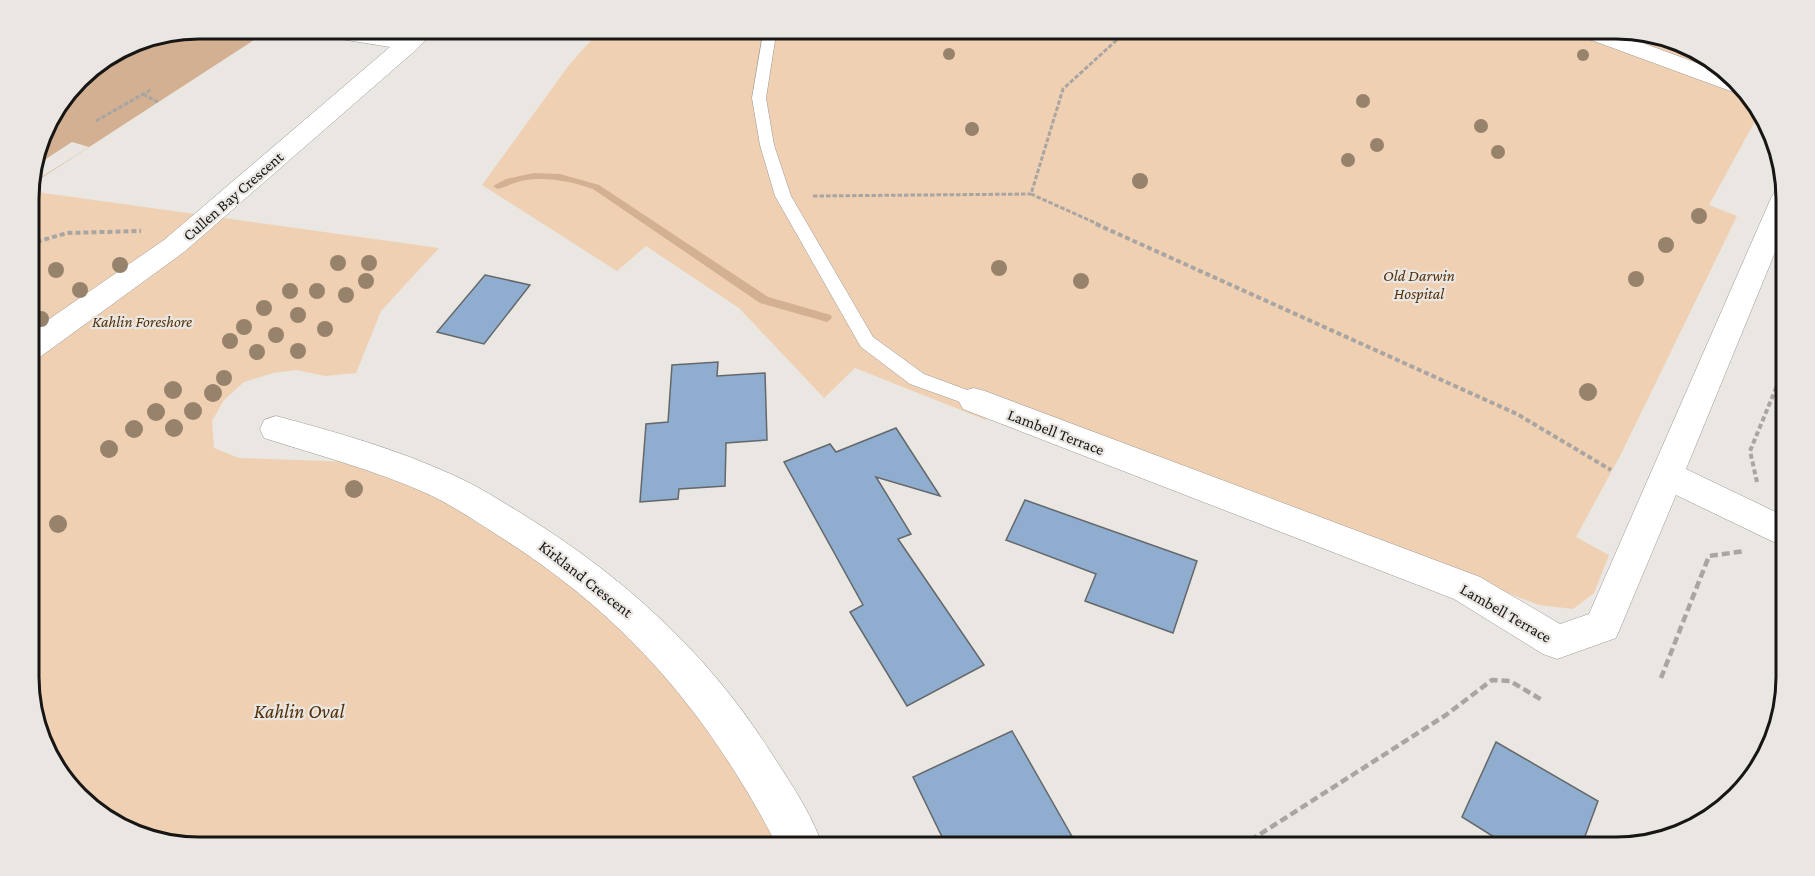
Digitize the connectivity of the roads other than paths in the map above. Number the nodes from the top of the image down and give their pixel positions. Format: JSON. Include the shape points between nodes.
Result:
{"nodes":[{"id":1,"x":414,"y":39,"type":"edge"},
{"id":2,"x":769,"y":39,"type":"edge"},
{"id":3,"x":1610,"y":39,"type":"edge"},
{"id":4,"x":1723,"y":80,"type":"edge"},
{"id":5,"x":1776,"y":218,"type":"edge"},
{"id":6,"x":39,"y":342,"type":"edge"},
{"id":7,"x":974,"y":400,"type":"joint"},
{"id":8,"x":276,"y":429,"type":"dead end"},
{"id":9,"x":1668,"y":476,"type":"junction"},
{"id":10,"x":1776,"y":528,"type":"edge"},
{"id":11,"x":796,"y":837,"type":"edge"}],
"edges":[{"from":1,"to":6,"type":"street","name":"Cullen Bay Crescent","via":[[174,246]]},
{"from":2,"to":7,"type":"lane","via":[[759,98],[767,145],[783,196],[867,342],[917,379]]},
{"from":3,"to":4,"type":"street"},
{"from":5,"to":9,"type":"street","name":"Lambell Terrace"},
{"from":7,"to":9,"type":"street","name":"Lambell Terrace","via":[[1467,588],[1557,642],[1603,626]]},
{"from":8,"to":11,"type":"street","name":"Kirkland Crescent","via":[[338,445],[442,485],[578,568],[662,642],[708,696],[762,775]]},
{"from":9,"to":10,"type":"street"}]}
